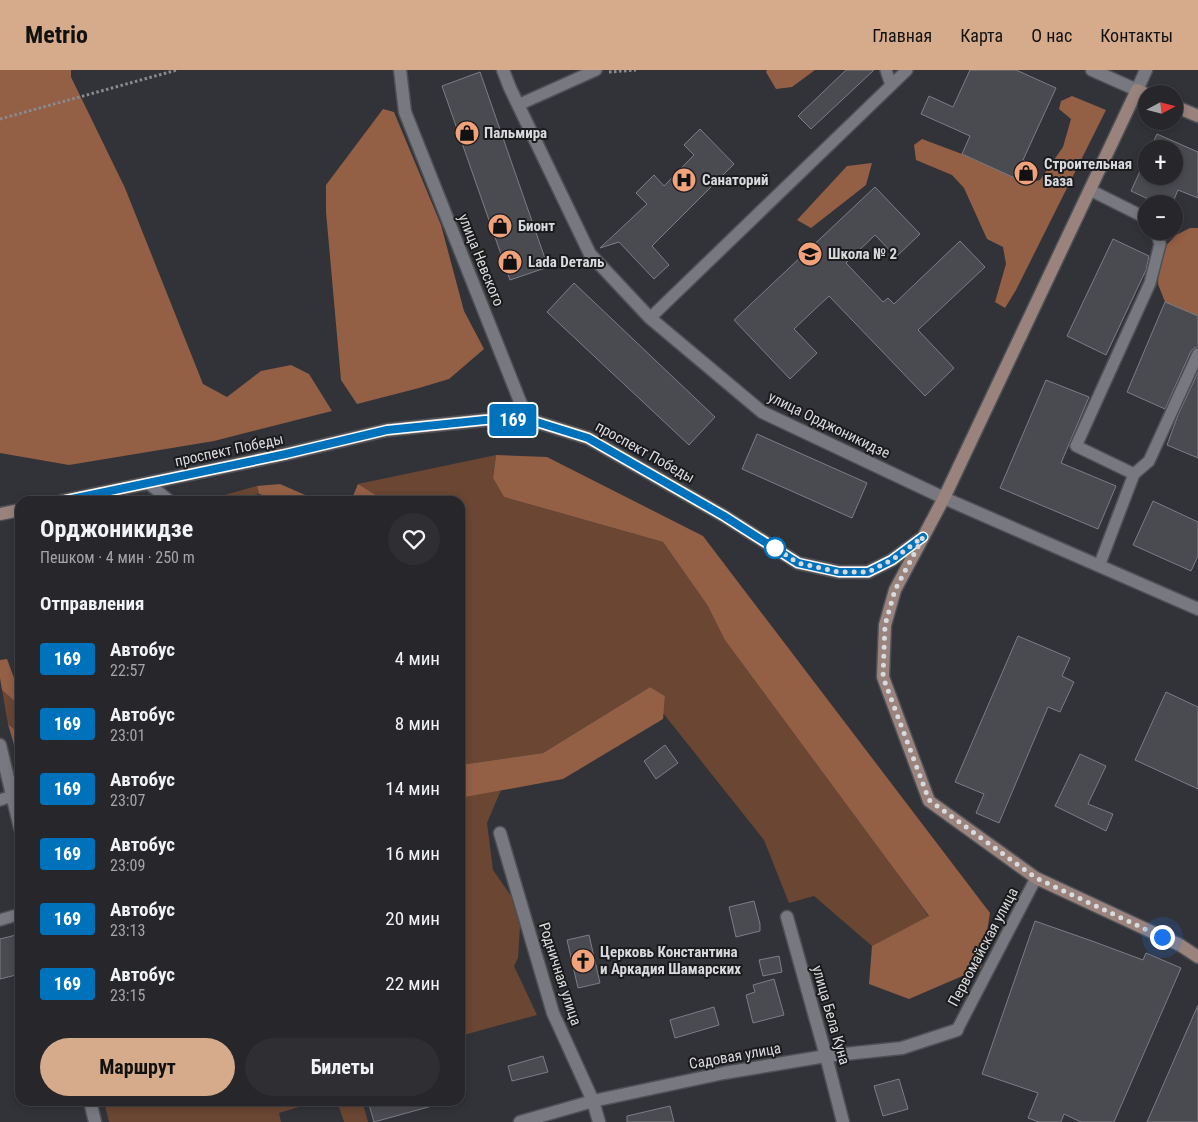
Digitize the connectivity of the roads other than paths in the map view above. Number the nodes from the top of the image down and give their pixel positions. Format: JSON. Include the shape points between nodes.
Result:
{"nodes":[{"id":1,"x":400,"y":70,"type":"edge"},
{"id":2,"x":503,"y":70,"type":"edge"},
{"id":3,"x":596,"y":70,"type":"edge"},
{"id":4,"x":886,"y":70,"type":"edge"},
{"id":5,"x":907,"y":70,"type":"edge"},
{"id":6,"x":1092,"y":70,"type":"edge"},
{"id":7,"x":1146,"y":70,"type":"edge"},
{"id":8,"x":892,"y":85,"type":"junction"},
{"id":9,"x":1143,"y":85,"type":"edge"},
{"id":10,"x":1138,"y":90,"type":"edge"},
{"id":11,"x":1138,"y":100,"type":"edge"},
{"id":12,"x":518,"y":105,"type":"junction"},
{"id":13,"x":1183,"y":110,"type":"edge"},
{"id":14,"x":1198,"y":116,"type":"edge"},
{"id":15,"x":1090,"y":190,"type":"junction"},
{"id":16,"x":1138,"y":214,"type":"edge"},
{"id":17,"x":1159,"y":240,"type":"edge"},
{"id":18,"x":650,"y":318,"type":"junction"},
{"id":19,"x":1198,"y":354,"type":"edge"},
{"id":20,"x":527,"y":419,"type":"junction"},
{"id":21,"x":1134,"y":474,"type":"junction"},
{"id":22,"x":149,"y":484,"type":"junction"},
{"id":23,"x":88,"y":496,"type":"edge"},
{"id":24,"x":164,"y":496,"type":"edge"},
{"id":25,"x":944,"y":498,"type":"junction"},
{"id":26,"x":15,"y":511,"type":"edge"},
{"id":27,"x":0,"y":514,"type":"edge"},
{"id":28,"x":923,"y":537,"type":"junction"},
{"id":29,"x":1099,"y":566,"type":"junction"},
{"id":30,"x":1198,"y":609,"type":"edge"},
{"id":31,"x":0,"y":745,"type":"edge"},
{"id":32,"x":6,"y":798,"type":"edge"},
{"id":33,"x":15,"y":817,"type":"edge"},
{"id":34,"x":500,"y":833,"type":"dead end"},
{"id":35,"x":1036,"y":878,"type":"junction"},
{"id":36,"x":15,"y":916,"type":"edge"},
{"id":37,"x":787,"y":917,"type":"dead end"},
{"id":38,"x":0,"y":920,"type":"edge"},
{"id":39,"x":1198,"y":957,"type":"edge"},
{"id":40,"x":957,"y":1030,"type":"joint"},
{"id":41,"x":826,"y":1056,"type":"junction"},
{"id":42,"x":594,"y":1101,"type":"junction"},
{"id":43,"x":91,"y":1106,"type":"edge"},
{"id":44,"x":95,"y":1122,"type":"edge"},
{"id":45,"x":520,"y":1122,"type":"edge"},
{"id":46,"x":599,"y":1122,"type":"edge"},
{"id":47,"x":843,"y":1122,"type":"edge"}],
"edges":[{"from":1,"to":20,"type":"street","name":"улица Невского","via":[[405,112]]},
{"from":2,"to":12,"type":"street","name":"улица Орджоникидзе"},
{"from":3,"to":12,"type":"lane"},
{"from":4,"to":8,"type":"lane"},
{"from":5,"to":8,"type":"lane"},
{"from":6,"to":10,"type":"street"},
{"from":7,"to":9,"type":"street"},
{"from":8,"to":18,"type":"lane"},
{"from":11,"to":15,"type":"street"},
{"from":12,"to":18,"type":"street","name":"улица Орджоникидзе","via":[[590,254]]},
{"from":13,"to":14,"type":"street"},
{"from":15,"to":16,"type":"lane"},
{"from":15,"to":25,"type":"street"},
{"from":17,"to":21,"type":"lane","via":[[1150,283],[1076,446]]},
{"from":18,"to":25,"type":"street","name":"улица Орджоникидзе","via":[[762,412]]},
{"from":19,"to":21,"type":"lane","via":[[1148,461]]},
{"from":20,"to":22,"type":"street","name":"проспект Победы","via":[[387,430]]},
{"from":20,"to":28,"type":"street","name":"проспект Победы","via":[[588,438],[724,516],[798,563],[839,572],[868,572],[892,560]]},
{"from":21,"to":29,"type":"lane"},
{"from":22,"to":23,"type":"street","name":"проспект Победы"},
{"from":22,"to":24,"type":"lane"},
{"from":25,"to":28,"type":"street"},
{"from":25,"to":29,"type":"street","name":"улица Орджоникидзе"},
{"from":26,"to":27,"type":"street"},
{"from":28,"to":35,"type":"street","via":[[895,590],[885,625],[883,677],[929,800]]},
{"from":29,"to":30,"type":"street","name":"улица Орджоникидзе"},
{"from":31,"to":32,"type":"street"},
{"from":32,"to":33,"type":"street"},
{"from":34,"to":42,"type":"street","name":"Родничная улица","via":[[553,1013]]},
{"from":35,"to":39,"type":"street","via":[[1180,945]]},
{"from":35,"to":40,"type":"lane","name":"Первомайская улица"},
{"from":36,"to":38,"type":"lane"},
{"from":37,"to":41,"type":"street","name":"улица Бела Куна"},
{"from":40,"to":41,"type":"street","name":"Садовая улица","via":[[902,1048]]},
{"from":41,"to":42,"type":"street","name":"Садовая улица","via":[[724,1073]]},
{"from":41,"to":47,"type":"street","name":"улица Бела Куна"},
{"from":42,"to":45,"type":"street","name":"Садовая улица"},
{"from":42,"to":46,"type":"street","name":"Родничная улица"},
{"from":43,"to":44,"type":"street"}]}
